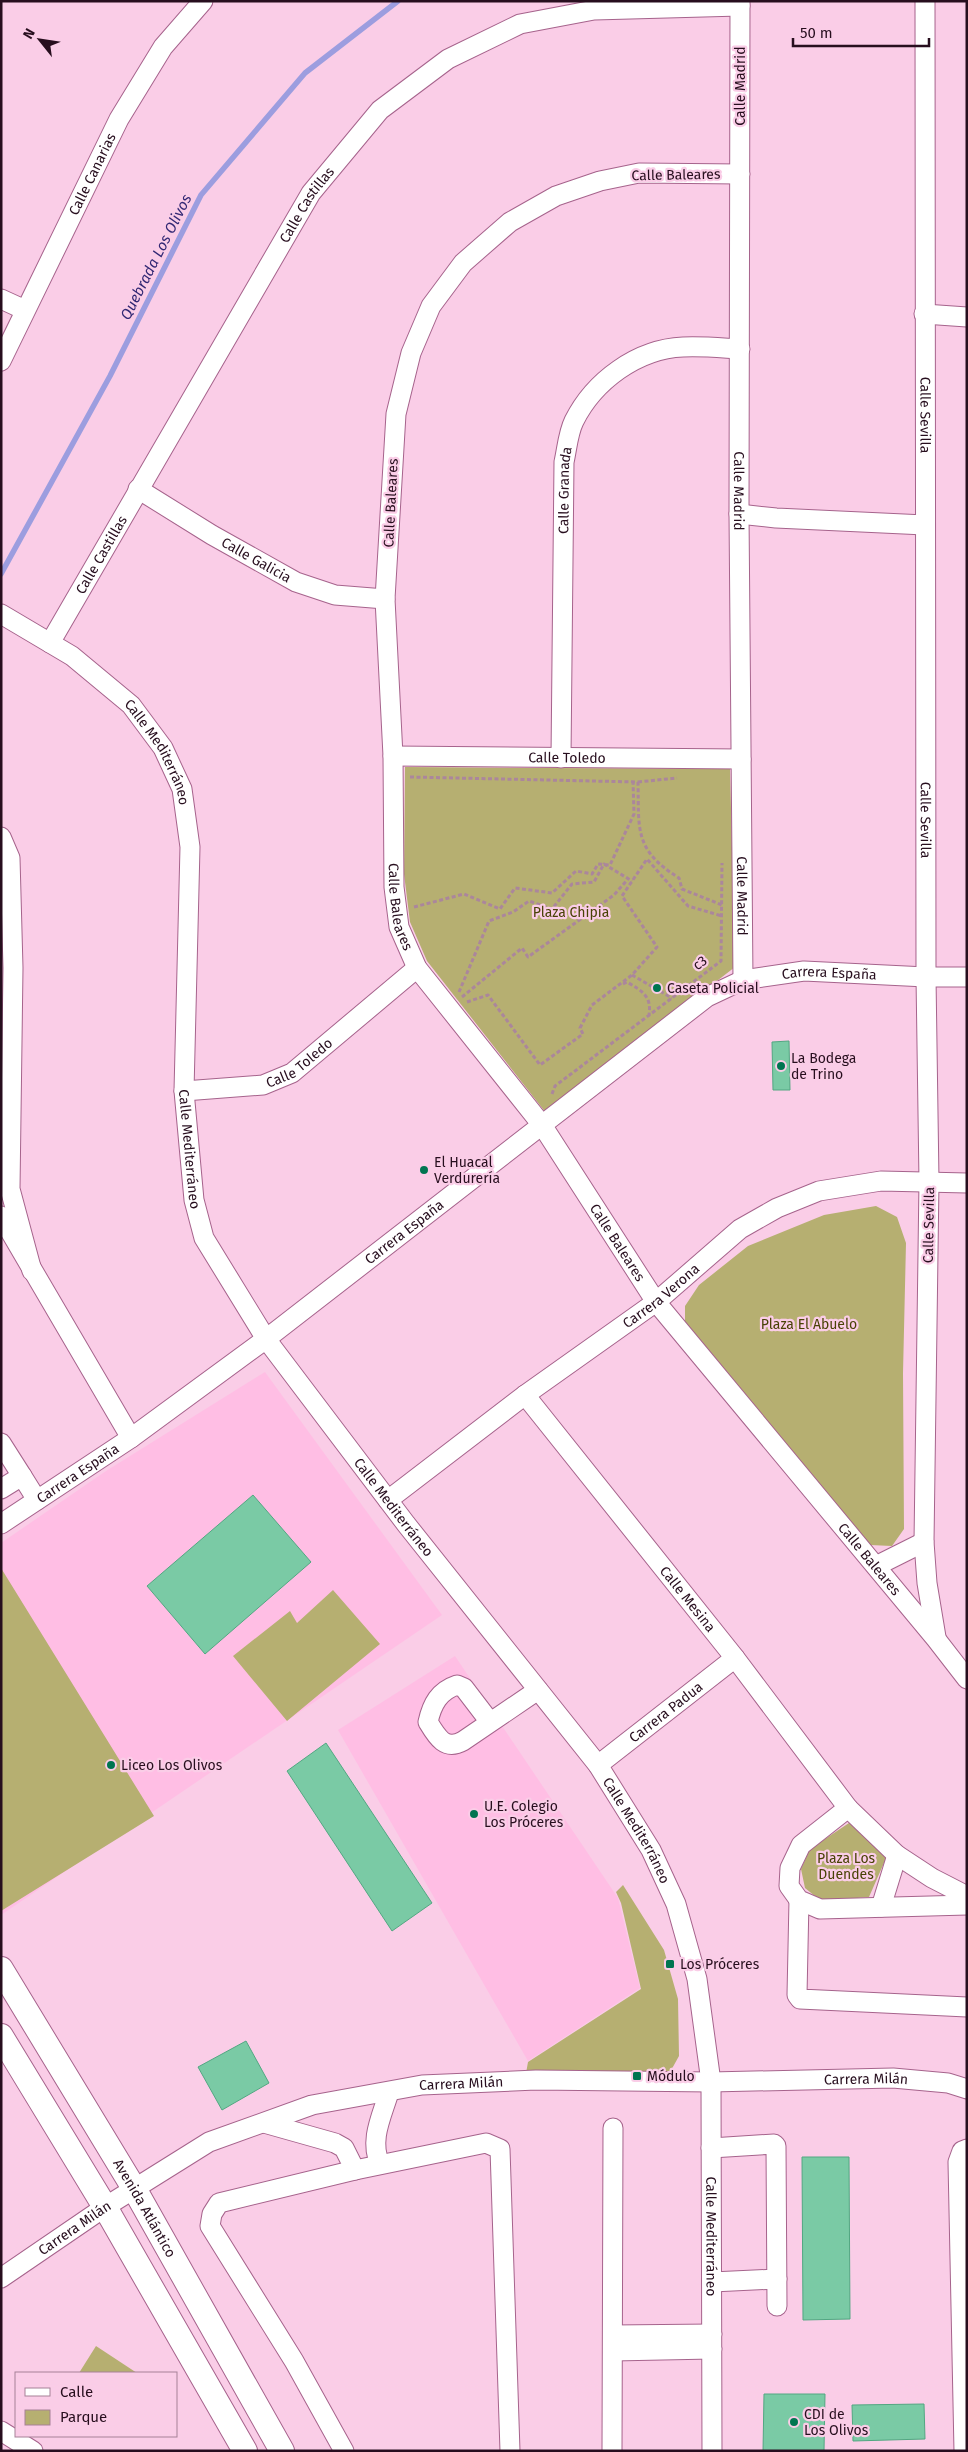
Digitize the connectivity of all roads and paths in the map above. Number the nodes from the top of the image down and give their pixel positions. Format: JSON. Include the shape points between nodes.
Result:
{"nodes":[{"id":1,"x":203,"y":1,"type":"edge"},
{"id":2,"x":925,"y":1,"type":"edge"},
{"id":3,"x":740,"y":4,"type":"edge"},
{"id":4,"x":740,"y":174,"type":"junction"},
{"id":5,"x":1,"y":299,"type":"edge"},
{"id":6,"x":25,"y":310,"type":"junction"},
{"id":7,"x":924,"y":314,"type":"junction"},
{"id":8,"x":967,"y":317,"type":"edge"},
{"id":9,"x":740,"y":349,"type":"junction"},
{"id":10,"x":1,"y":361,"type":"edge"},
{"id":11,"x":138,"y":489,"type":"junction"},
{"id":12,"x":739,"y":514,"type":"junction"},
{"id":13,"x":925,"y":525,"type":"junction"},
{"id":14,"x":385,"y":600,"type":"junction"},
{"id":15,"x":1,"y":614,"type":"edge"},
{"id":16,"x":50,"y":643,"type":"junction"},
{"id":17,"x":393,"y":756,"type":"junction"},
{"id":18,"x":560,"y":758,"type":"junction"},
{"id":19,"x":741,"y":759,"type":"junction"},
{"id":20,"x":685,"y":778,"type":"dead end"},
{"id":21,"x":633,"y":781,"type":"junction"},
{"id":22,"x":638,"y":782,"type":"junction"},
{"id":23,"x":408,"y":786,"type":"dead end"},
{"id":24,"x":1,"y":837,"type":"edge"},
{"id":25,"x":722,"y":855,"type":"dead end"},
{"id":26,"x":604,"y":864,"type":"junction"},
{"id":27,"x":628,"y":879,"type":"junction"},
{"id":28,"x":632,"y":881,"type":"junction"},
{"id":29,"x":410,"y":900,"type":"dead end"},
{"id":30,"x":722,"y":905,"type":"junction"},
{"id":31,"x":722,"y":916,"type":"junction"},
{"id":32,"x":417,"y":968,"type":"junction"},
{"id":33,"x":632,"y":975,"type":"junction"},
{"id":34,"x":967,"y":977,"type":"edge"},
{"id":35,"x":926,"y":978,"type":"junction"},
{"id":36,"x":743,"y":980,"type":"junction"},
{"id":37,"x":620,"y":986,"type":"junction"},
{"id":38,"x":672,"y":998,"type":"junction"},
{"id":39,"x":462,"y":1004,"type":"dead end"},
{"id":40,"x":649,"y":1016,"type":"junction"},
{"id":41,"x":184,"y":1091,"type":"junction"},
{"id":42,"x":549,"y":1102,"type":"dead end"},
{"id":43,"x":542,"y":1126,"type":"junction"},
{"id":44,"x":929,"y":1181,"type":"junction"},
{"id":45,"x":967,"y":1183,"type":"edge"},
{"id":46,"x":1,"y":1216,"type":"edge"},
{"id":47,"x":32,"y":1271,"type":"junction"},
{"id":48,"x":656,"y":1302,"type":"junction"},
{"id":49,"x":266,"y":1340,"type":"junction"},
{"id":50,"x":525,"y":1395,"type":"junction"},
{"id":51,"x":131,"y":1438,"type":"junction"},
{"id":52,"x":1,"y":1442,"type":"edge"},
{"id":53,"x":22,"y":1476,"type":"junction"},
{"id":54,"x":1,"y":1489,"type":"edge"},
{"id":55,"x":37,"y":1500,"type":"junction"},
{"id":56,"x":388,"y":1500,"type":"junction"},
{"id":57,"x":1,"y":1524,"type":"edge"},
{"id":58,"x":924,"y":1542,"type":"junction"},
{"id":59,"x":876,"y":1566,"type":"junction"},
{"id":60,"x":936,"y":1638,"type":"junction"},
{"id":61,"x":734,"y":1658,"type":"junction"},
{"id":62,"x":967,"y":1679,"type":"edge"},
{"id":63,"x":538,"y":1690,"type":"junction"},
{"id":64,"x":490,"y":1722,"type":"dead end"},
{"id":65,"x":598,"y":1764,"type":"junction"},
{"id":66,"x":848,"y":1808,"type":"junction"},
{"id":67,"x":897,"y":1855,"type":"junction"},
{"id":68,"x":967,"y":1896,"type":"edge"},
{"id":69,"x":799,"y":1900,"type":"junction"},
{"id":70,"x":967,"y":1905,"type":"edge"},
{"id":71,"x":881,"y":1907,"type":"junction"},
{"id":72,"x":1,"y":1970,"type":"edge"},
{"id":73,"x":967,"y":2006,"type":"edge"},
{"id":74,"x":1,"y":2036,"type":"edge"},
{"id":75,"x":711,"y":2082,"type":"junction"},
{"id":76,"x":967,"y":2090,"type":"edge"},
{"id":77,"x":389,"y":2092,"type":"junction"},
{"id":78,"x":264,"y":2123,"type":"junction"},
{"id":79,"x":613,"y":2128,"type":"dead end"},
{"id":80,"x":711,"y":2148,"type":"junction"},
{"id":81,"x":967,"y":2149,"type":"edge"},
{"id":82,"x":380,"y":2164,"type":"junction"},
{"id":83,"x":355,"y":2170,"type":"junction"},
{"id":84,"x":135,"y":2190,"type":"junction"},
{"id":85,"x":105,"y":2207,"type":"junction"},
{"id":86,"x":963,"y":2220,"type":"edge"},
{"id":87,"x":1,"y":2278,"type":"edge"},
{"id":88,"x":777,"y":2279,"type":"junction"},
{"id":89,"x":712,"y":2282,"type":"junction"},
{"id":90,"x":778,"y":2306,"type":"dead end"},
{"id":91,"x":712,"y":2342,"type":"junction"},
{"id":92,"x":613,"y":2343,"type":"junction"},
{"id":93,"x":965,"y":2401,"type":"edge"},
{"id":94,"x":1,"y":2431,"type":"edge"},
{"id":95,"x":33,"y":2451,"type":"edge"},
{"id":96,"x":245,"y":2451,"type":"edge"},
{"id":97,"x":282,"y":2451,"type":"edge"},
{"id":98,"x":344,"y":2451,"type":"edge"},
{"id":99,"x":510,"y":2451,"type":"edge"},
{"id":100,"x":612,"y":2451,"type":"edge"},
{"id":101,"x":712,"y":2451,"type":"edge"},
{"id":102,"x":964,"y":2451,"type":"edge"}],
"edges":[{"from":1,"to":6,"type":"street","name":"Calle Canarias","via":[[164,48],[119,119]]},
{"from":2,"to":7,"type":"street","name":"Calle Sevilla"},
{"from":3,"to":4,"type":"street","name":"Calle Madrid"},
{"from":3,"to":11,"type":"street","name":"Calle Castillas","via":[[594,10],[520,24],[448,59],[380,110],[311,192]]},
{"from":4,"to":9,"type":"street","name":"Calle Madrid"},
{"from":4,"to":14,"type":"street","name":"Calle Baleares","via":[[639,173],[600,181],[556,196],[510,222],[463,263],[431,306],[411,353],[396,414]]},
{"from":5,"to":6,"type":"street"},
{"from":6,"to":10,"type":"street","name":"Calle Canarias"},
{"from":7,"to":8,"type":"street"},
{"from":7,"to":13,"type":"street","name":"Calle Sevilla"},
{"from":9,"to":12,"type":"street","name":"Calle Madrid"},
{"from":9,"to":18,"type":"street","name":"Calle Granada","via":[[682,347],[652,353],[616,371],[590,396],[573,423],[564,462]]},
{"from":11,"to":14,"type":"street","name":"Calle Galicia","via":[[296,582],[335,595]]},
{"from":11,"to":16,"type":"street","name":"Calle Castillas"},
{"from":12,"to":13,"type":"street"},
{"from":12,"to":19,"type":"street","name":"Calle Madrid"},
{"from":13,"to":35,"type":"street","name":"Calle Sevilla"},
{"from":14,"to":17,"type":"street","name":"Calle Baleares"},
{"from":15,"to":16,"type":"street","name":"Calle Mediterráneo"},
{"from":16,"to":41,"type":"street","name":"Calle Mediterráneo","via":[[72,656],[131,705],[163,748],[182,789],[190,847]]},
{"from":17,"to":18,"type":"street","name":"Calle Toledo"},
{"from":17,"to":32,"type":"street","name":"Calle Baleares","via":[[394,887],[399,928]]},
{"from":18,"to":19,"type":"street","name":"Calle Toledo"},
{"from":19,"to":36,"type":"street","name":"Calle Madrid"},
{"from":20,"to":22,"type":"path"},
{"from":21,"to":22,"type":"path"},
{"from":21,"to":23,"type":"path","via":[[408,776]]},
{"from":21,"to":26,"type":"path","via":[[634,814],[610,865]]},
{"from":22,"to":30,"type":"path","via":[[643,845],[662,868],[679,878],[682,889]]},
{"from":24,"to":47,"type":"street","via":[[10,858],[13,968],[10,1189]]},
{"from":25,"to":30,"type":"path","name":"c3"},
{"from":26,"to":27,"type":"path"},
{"from":26,"to":27,"type":"path","via":[[594,882],[572,884],[552,909],[529,901],[513,912],[489,921],[460,997],[522,948],[528,957],[614,894]]},
{"from":26,"to":29,"type":"path","via":[[598,864],[592,874],[576,871],[552,893],[515,888],[500,909],[464,894],[411,908]]},
{"from":27,"to":28,"type":"path"},
{"from":28,"to":31,"type":"path","via":[[646,859],[688,906]]},
{"from":28,"to":33,"type":"path","via":[[622,896],[657,947]]},
{"from":30,"to":31,"type":"path","name":"c3"},
{"from":31,"to":38,"type":"path","name":"c3","via":[[721,961]]},
{"from":32,"to":41,"type":"street","name":"Calle Toledo","via":[[292,1073],[263,1085]]},
{"from":32,"to":43,"type":"street","name":"Calle Baleares"},
{"from":33,"to":37,"type":"path"},
{"from":33,"to":38,"type":"path"},
{"from":34,"to":35,"type":"street","name":"Carrera España"},
{"from":35,"to":36,"type":"street","name":"Carrera España","via":[[804,971]]},
{"from":35,"to":44,"type":"street","name":"Calle Sevilla"},
{"from":36,"to":43,"type":"street","name":"Carrera España","via":[[707,997]]},
{"from":37,"to":39,"type":"path","via":[[592,1005],[580,1028],[583,1034],[540,1065],[488,995]]},
{"from":37,"to":40,"type":"path","via":[[627,982],[646,994],[651,1006]]},
{"from":38,"to":40,"type":"path","name":"c3"},
{"from":40,"to":42,"type":"path","name":"c3","via":[[555,1086]]},
{"from":41,"to":49,"type":"street","name":"Calle Mediterráneo","via":[[194,1200],[204,1238]]},
{"from":43,"to":48,"type":"street","name":"Calle Baleares"},
{"from":43,"to":49,"type":"street","name":"Carrera España"},
{"from":44,"to":45,"type":"street","name":"Carrera Verona"},
{"from":44,"to":48,"type":"street","name":"Carrera Verona","via":[[881,1181],[819,1191],[777,1208],[740,1229]]},
{"from":44,"to":58,"type":"street","name":"Calle Sevilla"},
{"from":46,"to":47,"type":"street"},
{"from":47,"to":51,"type":"street"},
{"from":48,"to":50,"type":"street","name":"Carrera Verona"},
{"from":48,"to":59,"type":"street","name":"Calle Baleares"},
{"from":49,"to":51,"type":"street","name":"Carrera España"},
{"from":49,"to":56,"type":"street","name":"Calle Mediterráneo"},
{"from":50,"to":56,"type":"street","name":"Carrera Verona"},
{"from":50,"to":61,"type":"street","name":"Calle Mesina"},
{"from":51,"to":55,"type":"street","name":"Carrera España"},
{"from":52,"to":53,"type":"street"},
{"from":53,"to":54,"type":"street"},
{"from":53,"to":55,"type":"street"},
{"from":55,"to":57,"type":"street","name":"Carrera España"},
{"from":56,"to":63,"type":"street","name":"Calle Mediterráneo"},
{"from":58,"to":59,"type":"street"},
{"from":58,"to":60,"type":"street","name":"Calle Sevilla"},
{"from":59,"to":60,"type":"street","name":"Calle Baleares"},
{"from":60,"to":62,"type":"street","name":"Calle Baleares"},
{"from":61,"to":65,"type":"street","name":"Carrera Padua"},
{"from":61,"to":66,"type":"street","name":"Calle Mesina"},
{"from":63,"to":64,"type":"street"},
{"from":63,"to":65,"type":"street","name":"Calle Mediterráneo"},
{"from":65,"to":75,"type":"street","name":"Calle Mediterráneo","via":[[651,1850],[676,1904],[698,1979]]},
{"from":66,"to":67,"type":"street","name":"Calle Mesina"},
{"from":66,"to":69,"type":"street","via":[[801,1845],[790,1868],[789,1886]]},
{"from":67,"to":68,"type":"street","name":"Calle Mesina"},
{"from":67,"to":71,"type":"street"},
{"from":69,"to":71,"type":"street","via":[[820,1909]]},
{"from":69,"to":73,"type":"street","via":[[797,1995],[800,1999]]},
{"from":70,"to":71,"type":"street"},
{"from":72,"to":84,"type":"main road","name":"Avenida Atlántico"},
{"from":74,"to":85,"type":"main road"},
{"from":75,"to":76,"type":"street","name":"Carrera Milán","via":[[893,2078],[948,2082]]},
{"from":75,"to":77,"type":"street","name":"Carrera Milán","via":[[536,2080],[422,2085]]},
{"from":75,"to":80,"type":"street","name":"Calle Mediterráneo"},
{"from":77,"to":78,"type":"street","name":"Carrera Milán","via":[[312,2105]]},
{"from":77,"to":82,"type":"street","via":[[375,2140],[375,2153]]},
{"from":78,"to":83,"type":"street","via":[[335,2143],[344,2148]]},
{"from":78,"to":84,"type":"street","name":"Carrera Milán","via":[[209,2142]]},
{"from":79,"to":92,"type":"street"},
{"from":80,"to":88,"type":"street","via":[[776,2146]]},
{"from":80,"to":89,"type":"street","name":"Calle Mediterráneo"},
{"from":81,"to":86,"type":"street","via":[[962,2151],[958,2162]]},
{"from":82,"to":83,"type":"street"},
{"from":82,"to":99,"type":"street","via":[[486,2143],[500,2149]]},
{"from":83,"to":98,"type":"street","via":[[220,2203],[212,2214],[210,2226],[294,2360]]},
{"from":84,"to":85,"type":"street","name":"Carrera Milán"},
{"from":84,"to":97,"type":"main road","name":"Avenida Atlántico"},
{"from":85,"to":87,"type":"street","name":"Carrera Milán"},
{"from":85,"to":96,"type":"main road"},
{"from":86,"to":93,"type":"street"},
{"from":88,"to":89,"type":"street"},
{"from":88,"to":90,"type":"street"},
{"from":89,"to":91,"type":"street","name":"Calle Mediterráneo"},
{"from":91,"to":92,"type":"street"},
{"from":91,"to":101,"type":"street","name":"Calle Mediterráneo"},
{"from":92,"to":100,"type":"street"},
{"from":93,"to":102,"type":"street"},
{"from":94,"to":95,"type":"street"}]}
